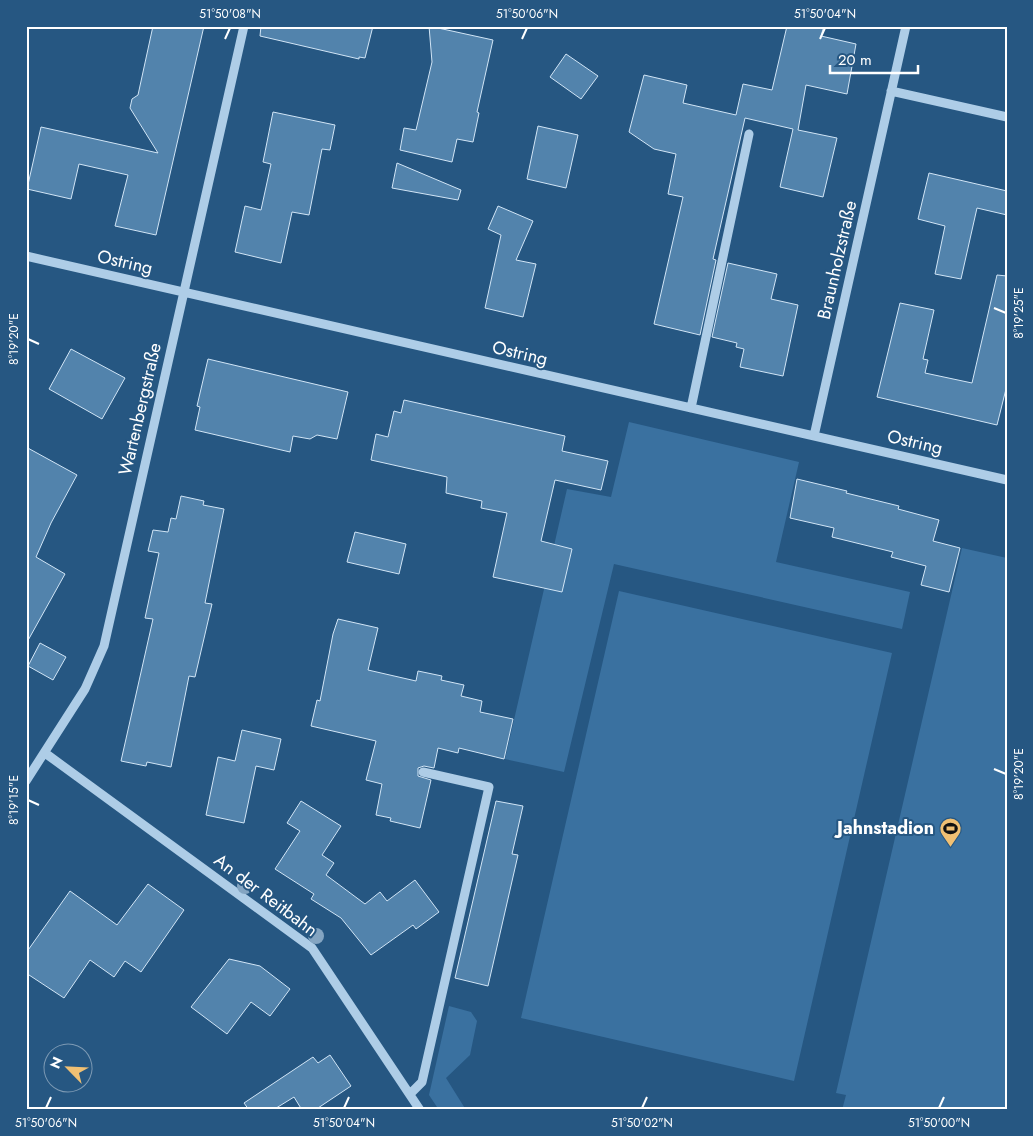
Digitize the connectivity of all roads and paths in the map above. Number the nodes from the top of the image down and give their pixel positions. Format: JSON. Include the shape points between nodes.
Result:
{"nodes":[{"id":1,"x":244,"y":26,"type":"edge"},
{"id":2,"x":906,"y":26,"type":"edge"},
{"id":3,"x":891,"y":91,"type":"junction"},
{"id":4,"x":1007,"y":117,"type":"edge"},
{"id":5,"x":749,"y":134,"type":"dead end"},
{"id":6,"x":26,"y":256,"type":"edge"},
{"id":7,"x":183,"y":291,"type":"junction"},
{"id":8,"x":691,"y":408,"type":"junction"},
{"id":9,"x":814,"y":436,"type":"junction"},
{"id":10,"x":1007,"y":480,"type":"edge"},
{"id":11,"x":45,"y":753,"type":"junction"},
{"id":12,"x":423,"y":772,"type":"dead end"},
{"id":13,"x":26,"y":781,"type":"edge"},
{"id":14,"x":410,"y":1094,"type":"junction"},
{"id":15,"x":420,"y":1110,"type":"edge"}],
"edges":[{"from":1,"to":7,"type":"street","name":"Wartenbergstraße"},
{"from":2,"to":3,"type":"street","name":"Braunholzstraße"},
{"from":3,"to":4,"type":"street"},
{"from":3,"to":9,"type":"street","name":"Braunholzstraße"},
{"from":5,"to":8,"type":"street"},
{"from":6,"to":7,"type":"street","name":"Ostring"},
{"from":7,"to":8,"type":"street","name":"Ostring"},
{"from":7,"to":11,"type":"street","name":"Wartenbergstraße","via":[[104,646],[85,689]]},
{"from":8,"to":9,"type":"street","name":"Ostring"},
{"from":9,"to":10,"type":"street","name":"Ostring"},
{"from":11,"to":13,"type":"street","name":"Wartenbergstraße"},
{"from":11,"to":14,"type":"street","name":"An der Reitbahn","via":[[312,948]]},
{"from":12,"to":14,"type":"street","via":[[490,787],[422,1082]]},
{"from":14,"to":15,"type":"street","name":"An der Reitbahn"}]}
